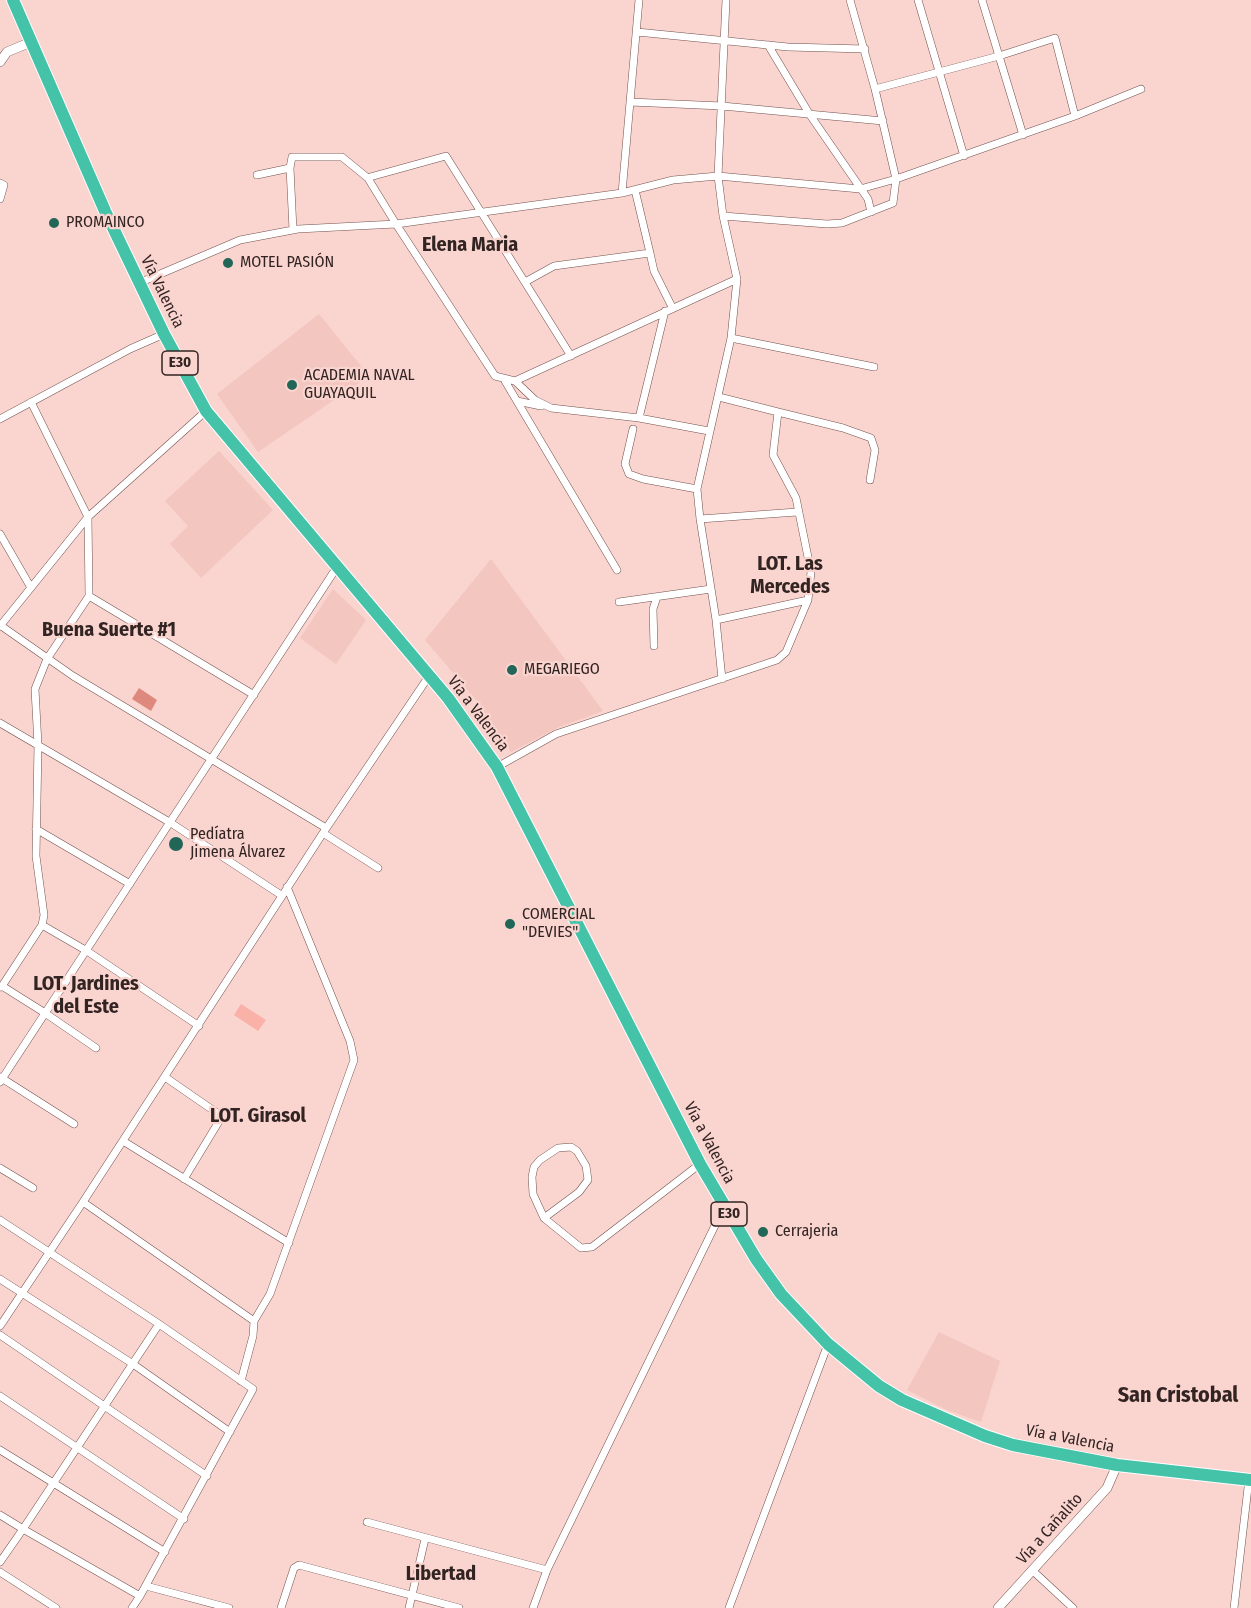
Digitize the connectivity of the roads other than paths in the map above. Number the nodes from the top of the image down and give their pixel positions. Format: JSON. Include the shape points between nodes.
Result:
{"nodes":[{"id":1,"x":13,"y":0,"type":"edge"},
{"id":2,"x":639,"y":0,"type":"edge"},
{"id":3,"x":726,"y":0,"type":"edge"},
{"id":4,"x":850,"y":0,"type":"edge"},
{"id":5,"x":918,"y":0,"type":"edge"},
{"id":6,"x":982,"y":0,"type":"edge"},
{"id":7,"x":637,"y":32,"type":"junction"},
{"id":8,"x":725,"y":41,"type":"junction"},
{"id":9,"x":31,"y":42,"type":"junction"},
{"id":10,"x":768,"y":45,"type":"junction"},
{"id":11,"x":865,"y":49,"type":"junction"},
{"id":12,"x":999,"y":56,"type":"junction"},
{"id":13,"x":0,"y":62,"type":"edge"},
{"id":14,"x":938,"y":72,"type":"junction"},
{"id":15,"x":875,"y":89,"type":"junction"},
{"id":16,"x":1141,"y":89,"type":"dead end"},
{"id":17,"x":630,"y":102,"type":"junction"},
{"id":18,"x":722,"y":106,"type":"junction"},
{"id":19,"x":810,"y":115,"type":"junction"},
{"id":20,"x":1075,"y":116,"type":"junction"},
{"id":21,"x":883,"y":121,"type":"junction"},
{"id":22,"x":1023,"y":135,"type":"junction"},
{"id":23,"x":964,"y":156,"type":"junction"},
{"id":24,"x":290,"y":168,"type":"junction"},
{"id":25,"x":256,"y":175,"type":"dead end"},
{"id":26,"x":718,"y":176,"type":"junction"},
{"id":27,"x":369,"y":178,"type":"junction"},
{"id":28,"x":896,"y":179,"type":"junction"},
{"id":29,"x":2,"y":184,"type":"edge"},
{"id":30,"x":860,"y":189,"type":"junction"},
{"id":31,"x":635,"y":190,"type":"junction"},
{"id":32,"x":622,"y":193,"type":"junction"},
{"id":33,"x":0,"y":199,"type":"edge"},
{"id":34,"x":479,"y":210,"type":"junction"},
{"id":35,"x":871,"y":212,"type":"junction"},
{"id":36,"x":723,"y":216,"type":"junction"},
{"id":37,"x":396,"y":224,"type":"junction"},
{"id":38,"x":293,"y":230,"type":"junction"},
{"id":39,"x":650,"y":253,"type":"junction"},
{"id":40,"x":736,"y":279,"type":"junction"},
{"id":41,"x":525,"y":282,"type":"junction"},
{"id":42,"x":139,"y":283,"type":"junction"},
{"id":43,"x":669,"y":309,"type":"junction"},
{"id":44,"x":164,"y":334,"type":"junction"},
{"id":45,"x":731,"y":338,"type":"junction"},
{"id":46,"x":571,"y":356,"type":"junction"},
{"id":47,"x":874,"y":368,"type":"dead end"},
{"id":48,"x":505,"y":381,"type":"junction"},
{"id":49,"x":515,"y":381,"type":"junction"},
{"id":50,"x":719,"y":397,"type":"junction"},
{"id":51,"x":517,"y":401,"type":"junction"},
{"id":52,"x":31,"y":402,"type":"junction"},
{"id":53,"x":551,"y":408,"type":"junction"},
{"id":54,"x":206,"y":411,"type":"junction"},
{"id":55,"x":778,"y":412,"type":"junction"},
{"id":56,"x":639,"y":418,"type":"junction"},
{"id":57,"x":0,"y":419,"type":"edge"},
{"id":58,"x":633,"y":429,"type":"dead end"},
{"id":59,"x":709,"y":431,"type":"junction"},
{"id":60,"x":870,"y":480,"type":"dead end"},
{"id":61,"x":697,"y":489,"type":"junction"},
{"id":62,"x":797,"y":512,"type":"junction"},
{"id":63,"x":88,"y":517,"type":"junction"},
{"id":64,"x":700,"y":519,"type":"junction"},
{"id":65,"x":0,"y":534,"type":"edge"},
{"id":66,"x":337,"y":567,"type":"junction"},
{"id":67,"x":617,"y":570,"type":"dead end"},
{"id":68,"x":30,"y":586,"type":"junction"},
{"id":69,"x":711,"y":590,"type":"junction"},
{"id":70,"x":89,"y":596,"type":"junction"},
{"id":71,"x":657,"y":597,"type":"junction"},
{"id":72,"x":808,"y":600,"type":"junction"},
{"id":73,"x":619,"y":602,"type":"dead end"},
{"id":74,"x":716,"y":620,"type":"junction"},
{"id":75,"x":0,"y":625,"type":"edge"},
{"id":76,"x":654,"y":646,"type":"dead end"},
{"id":77,"x":47,"y":659,"type":"junction"},
{"id":78,"x":429,"y":676,"type":"junction"},
{"id":79,"x":722,"y":679,"type":"junction"},
{"id":80,"x":254,"y":695,"type":"junction"},
{"id":81,"x":0,"y":723,"type":"edge"},
{"id":82,"x":38,"y":745,"type":"junction"},
{"id":83,"x":212,"y":759,"type":"junction"},
{"id":84,"x":497,"y":767,"type":"junction"},
{"id":85,"x":171,"y":823,"type":"junction"},
{"id":86,"x":36,"y":829,"type":"junction"},
{"id":87,"x":324,"y":830,"type":"junction"},
{"id":88,"x":378,"y":868,"type":"dead end"},
{"id":89,"x":130,"y":884,"type":"junction"},
{"id":90,"x":286,"y":887,"type":"junction"},
{"id":91,"x":281,"y":895,"type":"junction"},
{"id":92,"x":42,"y":925,"type":"junction"},
{"id":93,"x":87,"y":951,"type":"junction"},
{"id":94,"x":1,"y":987,"type":"edge"},
{"id":95,"x":45,"y":1013,"type":"junction"},
{"id":96,"x":199,"y":1026,"type":"junction"},
{"id":97,"x":96,"y":1048,"type":"dead end"},
{"id":98,"x":165,"y":1077,"type":"junction"},
{"id":99,"x":1,"y":1079,"type":"edge"},
{"id":100,"x":74,"y":1124,"type":"dead end"},
{"id":101,"x":123,"y":1141,"type":"junction"},
{"id":102,"x":700,"y":1164,"type":"junction"},
{"id":103,"x":0,"y":1168,"type":"edge"},
{"id":104,"x":184,"y":1179,"type":"junction"},
{"id":105,"x":33,"y":1188,"type":"dead end"},
{"id":106,"x":83,"y":1202,"type":"junction"},
{"id":107,"x":724,"y":1207,"type":"junction"},
{"id":108,"x":544,"y":1218,"type":"junction"},
{"id":109,"x":0,"y":1220,"type":"edge"},
{"id":110,"x":289,"y":1243,"type":"junction"},
{"id":111,"x":49,"y":1253,"type":"junction"},
{"id":112,"x":0,"y":1280,"type":"edge"},
{"id":113,"x":22,"y":1293,"type":"junction"},
{"id":114,"x":254,"y":1321,"type":"junction"},
{"id":115,"x":159,"y":1324,"type":"junction"},
{"id":116,"x":0,"y":1326,"type":"edge"},
{"id":117,"x":0,"y":1335,"type":"edge"},
{"id":118,"x":828,"y":1344,"type":"junction"},
{"id":119,"x":133,"y":1364,"type":"junction"},
{"id":120,"x":242,"y":1381,"type":"junction"},
{"id":121,"x":0,"y":1396,"type":"edge"},
{"id":122,"x":105,"y":1405,"type":"junction"},
{"id":123,"x":230,"y":1432,"type":"junction"},
{"id":124,"x":78,"y":1446,"type":"junction"},
{"id":125,"x":0,"y":1450,"type":"edge"},
{"id":126,"x":1117,"y":1465,"type":"junction"},
{"id":127,"x":207,"y":1476,"type":"junction"},
{"id":128,"x":1250,"y":1479,"type":"edge"},
{"id":129,"x":53,"y":1483,"type":"junction"},
{"id":130,"x":0,"y":1515,"type":"edge"},
{"id":131,"x":184,"y":1519,"type":"junction"},
{"id":132,"x":368,"y":1522,"type":"dead end"},
{"id":133,"x":23,"y":1529,"type":"junction"},
{"id":134,"x":425,"y":1539,"type":"junction"},
{"id":135,"x":165,"y":1552,"type":"junction"},
{"id":136,"x":0,"y":1562,"type":"edge"},
{"id":137,"x":547,"y":1570,"type":"junction"},
{"id":138,"x":1033,"y":1570,"type":"junction"},
{"id":139,"x":0,"y":1572,"type":"edge"},
{"id":140,"x":146,"y":1586,"type":"junction"},
{"id":141,"x":412,"y":1595,"type":"junction"},
{"id":142,"x":140,"y":1596,"type":"junction"},
{"id":143,"x":56,"y":1608,"type":"edge"},
{"id":144,"x":132,"y":1608,"type":"edge"},
{"id":145,"x":229,"y":1608,"type":"edge"},
{"id":146,"x":281,"y":1608,"type":"edge"},
{"id":147,"x":409,"y":1608,"type":"edge"},
{"id":148,"x":459,"y":1608,"type":"edge"},
{"id":149,"x":533,"y":1608,"type":"edge"},
{"id":150,"x":729,"y":1608,"type":"edge"},
{"id":151,"x":998,"y":1608,"type":"edge"},
{"id":152,"x":1073,"y":1608,"type":"edge"},
{"id":153,"x":1234,"y":1608,"type":"edge"}],
"edges":[{"from":1,"to":9,"type":"highway","name":"Vía Valencia","number":"E30"},
{"from":2,"to":7,"type":"street"},
{"from":3,"to":8,"type":"street"},
{"from":4,"to":11,"type":"street"},
{"from":5,"to":14,"type":"street"},
{"from":6,"to":12,"type":"street"},
{"from":7,"to":8,"type":"street"},
{"from":7,"to":17,"type":"street"},
{"from":8,"to":10,"type":"street"},
{"from":8,"to":18,"type":"street"},
{"from":9,"to":13,"type":"main road","via":[[7,52]]},
{"from":9,"to":42,"type":"highway","name":"Vía Valencia","number":"E30"},
{"from":10,"to":11,"type":"street"},
{"from":10,"to":19,"type":"street"},
{"from":11,"to":15,"type":"street"},
{"from":12,"to":14,"type":"street"},
{"from":12,"to":20,"type":"street","via":[[1055,38]]},
{"from":12,"to":22,"type":"street"},
{"from":14,"to":15,"type":"street"},
{"from":14,"to":23,"type":"street"},
{"from":15,"to":21,"type":"street"},
{"from":16,"to":20,"type":"street"},
{"from":17,"to":18,"type":"street"},
{"from":17,"to":32,"type":"street"},
{"from":18,"to":19,"type":"street"},
{"from":18,"to":26,"type":"street"},
{"from":19,"to":21,"type":"street"},
{"from":19,"to":30,"type":"street"},
{"from":20,"to":22,"type":"street"},
{"from":21,"to":28,"type":"street"},
{"from":22,"to":23,"type":"street"},
{"from":23,"to":28,"type":"street"},
{"from":24,"to":25,"type":"street"},
{"from":24,"to":27,"type":"street","via":[[292,157],[342,157]]},
{"from":24,"to":38,"type":"street"},
{"from":26,"to":30,"type":"street"},
{"from":26,"to":31,"type":"street","via":[[673,180]]},
{"from":26,"to":36,"type":"street"},
{"from":27,"to":34,"type":"street","via":[[444,155]]},
{"from":27,"to":37,"type":"street"},
{"from":28,"to":30,"type":"street"},
{"from":28,"to":35,"type":"street","via":[[893,203]]},
{"from":29,"to":33,"type":"street"},
{"from":30,"to":35,"type":"street"},
{"from":31,"to":32,"type":"street"},
{"from":31,"to":39,"type":"street"},
{"from":32,"to":34,"type":"street"},
{"from":34,"to":37,"type":"street"},
{"from":34,"to":41,"type":"street"},
{"from":35,"to":36,"type":"street","via":[[835,224]]},
{"from":36,"to":40,"type":"street"},
{"from":37,"to":38,"type":"street"},
{"from":37,"to":48,"type":"street","via":[[495,376]]},
{"from":38,"to":42,"type":"street","via":[[240,240]]},
{"from":39,"to":41,"type":"street","via":[[554,266]]},
{"from":39,"to":43,"type":"street"},
{"from":40,"to":43,"type":"street"},
{"from":40,"to":45,"type":"street"},
{"from":41,"to":46,"type":"street"},
{"from":42,"to":44,"type":"highway","name":"Vía Valencia","number":"E30"},
{"from":43,"to":46,"type":"street"},
{"from":43,"to":56,"type":"street"},
{"from":44,"to":52,"type":"street"},
{"from":44,"to":54,"type":"highway","name":"Vía Valencia","number":"E30"},
{"from":45,"to":47,"type":"street"},
{"from":45,"to":50,"type":"street"},
{"from":46,"to":49,"type":"street"},
{"from":48,"to":49,"type":"street"},
{"from":48,"to":51,"type":"street"},
{"from":49,"to":53,"type":"street"},
{"from":50,"to":55,"type":"street"},
{"from":50,"to":59,"type":"street"},
{"from":51,"to":53,"type":"street"},
{"from":51,"to":67,"type":"street"},
{"from":52,"to":57,"type":"street"},
{"from":52,"to":63,"type":"street"},
{"from":53,"to":56,"type":"street"},
{"from":54,"to":63,"type":"street"},
{"from":54,"to":66,"type":"highway","name":"Vía Valencia","number":"E30"},
{"from":55,"to":60,"type":"street","via":[[867,435],[875,450]]},
{"from":55,"to":62,"type":"street","via":[[773,454],[796,498]]},
{"from":56,"to":59,"type":"street"},
{"from":58,"to":61,"type":"street","via":[[625,464],[629,474]]},
{"from":59,"to":61,"type":"street"},
{"from":61,"to":64,"type":"street"},
{"from":62,"to":64,"type":"street"},
{"from":62,"to":72,"type":"street","via":[[811,563]]},
{"from":63,"to":68,"type":"street"},
{"from":63,"to":70,"type":"street"},
{"from":64,"to":69,"type":"street"},
{"from":65,"to":68,"type":"street"},
{"from":66,"to":78,"type":"highway","name":"Vía Valencia","number":"E30"},
{"from":66,"to":80,"type":"street"},
{"from":68,"to":75,"type":"street"},
{"from":69,"to":71,"type":"street"},
{"from":69,"to":74,"type":"street"},
{"from":70,"to":77,"type":"street"},
{"from":70,"to":80,"type":"street"},
{"from":71,"to":73,"type":"street"},
{"from":71,"to":76,"type":"street","via":[[652,609]]},
{"from":72,"to":74,"type":"street"},
{"from":72,"to":79,"type":"street","via":[[782,657]]},
{"from":74,"to":79,"type":"street"},
{"from":75,"to":77,"type":"street"},
{"from":77,"to":82,"type":"street","via":[[35,688]]},
{"from":77,"to":83,"type":"street"},
{"from":78,"to":84,"type":"highway","name":"Vía a Valencia","number":"E30"},
{"from":78,"to":87,"type":"street"},
{"from":79,"to":84,"type":"street","via":[[556,734]]},
{"from":80,"to":83,"type":"street"},
{"from":81,"to":82,"type":"street"},
{"from":82,"to":85,"type":"street"},
{"from":82,"to":86,"type":"street"},
{"from":83,"to":85,"type":"street"},
{"from":83,"to":87,"type":"street"},
{"from":84,"to":102,"type":"highway","name":"Vía a Valencia","number":"E30"},
{"from":85,"to":89,"type":"street"},
{"from":85,"to":91,"type":"street"},
{"from":86,"to":89,"type":"street"},
{"from":86,"to":92,"type":"street","via":[[44,904]]},
{"from":87,"to":88,"type":"street"},
{"from":87,"to":90,"type":"street"},
{"from":89,"to":93,"type":"street"},
{"from":90,"to":91,"type":"street"},
{"from":90,"to":110,"type":"street","via":[[350,1041],[354,1060]]},
{"from":91,"to":96,"type":"street"},
{"from":92,"to":93,"type":"street"},
{"from":92,"to":94,"type":"street"},
{"from":93,"to":95,"type":"street"},
{"from":93,"to":96,"type":"street"},
{"from":94,"to":95,"type":"street"},
{"from":95,"to":97,"type":"street"},
{"from":95,"to":99,"type":"street"},
{"from":96,"to":98,"type":"street"},
{"from":98,"to":101,"type":"street"},
{"from":98,"to":104,"type":"street","via":[[220,1116]]},
{"from":99,"to":100,"type":"street"},
{"from":101,"to":104,"type":"street"},
{"from":101,"to":106,"type":"street"},
{"from":102,"to":107,"type":"highway","name":"Vía a Valencia","number":"E30"},
{"from":102,"to":108,"type":"street","via":[[592,1247],[581,1248]]},
{"from":103,"to":105,"type":"street"},
{"from":104,"to":110,"type":"street"},
{"from":106,"to":111,"type":"street"},
{"from":106,"to":114,"type":"street"},
{"from":107,"to":118,"type":"highway","name":"Vía a Valencia","number":"E30","via":[[769,1277]]},
{"from":107,"to":137,"type":"street"},
{"from":108,"to":108,"type":"street","via":[[531,1186],[534,1167],[558,1148],[571,1147],[586,1166],[586,1186]]},
{"from":109,"to":111,"type":"street"},
{"from":110,"to":114,"type":"street","via":[[270,1294]]},
{"from":111,"to":113,"type":"street"},
{"from":111,"to":115,"type":"street"},
{"from":112,"to":113,"type":"street"},
{"from":113,"to":116,"type":"street"},
{"from":113,"to":119,"type":"street"},
{"from":114,"to":120,"type":"street"},
{"from":115,"to":119,"type":"street"},
{"from":115,"to":120,"type":"street"},
{"from":117,"to":122,"type":"street"},
{"from":118,"to":126,"type":"highway","name":"Vía a Valencia","number":"E30","via":[[902,1400],[977,1433],[1013,1445]]},
{"from":118,"to":150,"type":"street"},
{"from":119,"to":122,"type":"street"},
{"from":119,"to":123,"type":"street"},
{"from":120,"to":123,"type":"street","via":[[253,1389]]},
{"from":121,"to":124,"type":"street"},
{"from":122,"to":124,"type":"street"},
{"from":122,"to":127,"type":"street"},
{"from":123,"to":127,"type":"street"},
{"from":124,"to":129,"type":"street"},
{"from":124,"to":131,"type":"street"},
{"from":125,"to":129,"type":"street"},
{"from":126,"to":128,"type":"highway","name":"Vía a Valencia","number":"E30"},
{"from":126,"to":138,"type":"main road","name":"Vía a Cañalito","via":[[1107,1488]]},
{"from":127,"to":131,"type":"street"},
{"from":128,"to":153,"type":"street"},
{"from":129,"to":133,"type":"street"},
{"from":129,"to":135,"type":"street"},
{"from":130,"to":133,"type":"street"},
{"from":131,"to":135,"type":"street"},
{"from":132,"to":134,"type":"street"},
{"from":133,"to":136,"type":"street"},
{"from":133,"to":142,"type":"street"},
{"from":134,"to":137,"type":"street"},
{"from":134,"to":141,"type":"street"},
{"from":135,"to":140,"type":"street"},
{"from":137,"to":149,"type":"street"},
{"from":138,"to":151,"type":"main road","name":"Vía a Cañalito"},
{"from":138,"to":152,"type":"street"},
{"from":139,"to":143,"type":"street"},
{"from":140,"to":142,"type":"street"},
{"from":140,"to":145,"type":"street"},
{"from":141,"to":146,"type":"street","via":[[299,1565],[294,1568]]},
{"from":141,"to":147,"type":"street"},
{"from":141,"to":148,"type":"street"},
{"from":142,"to":144,"type":"street"}]}
